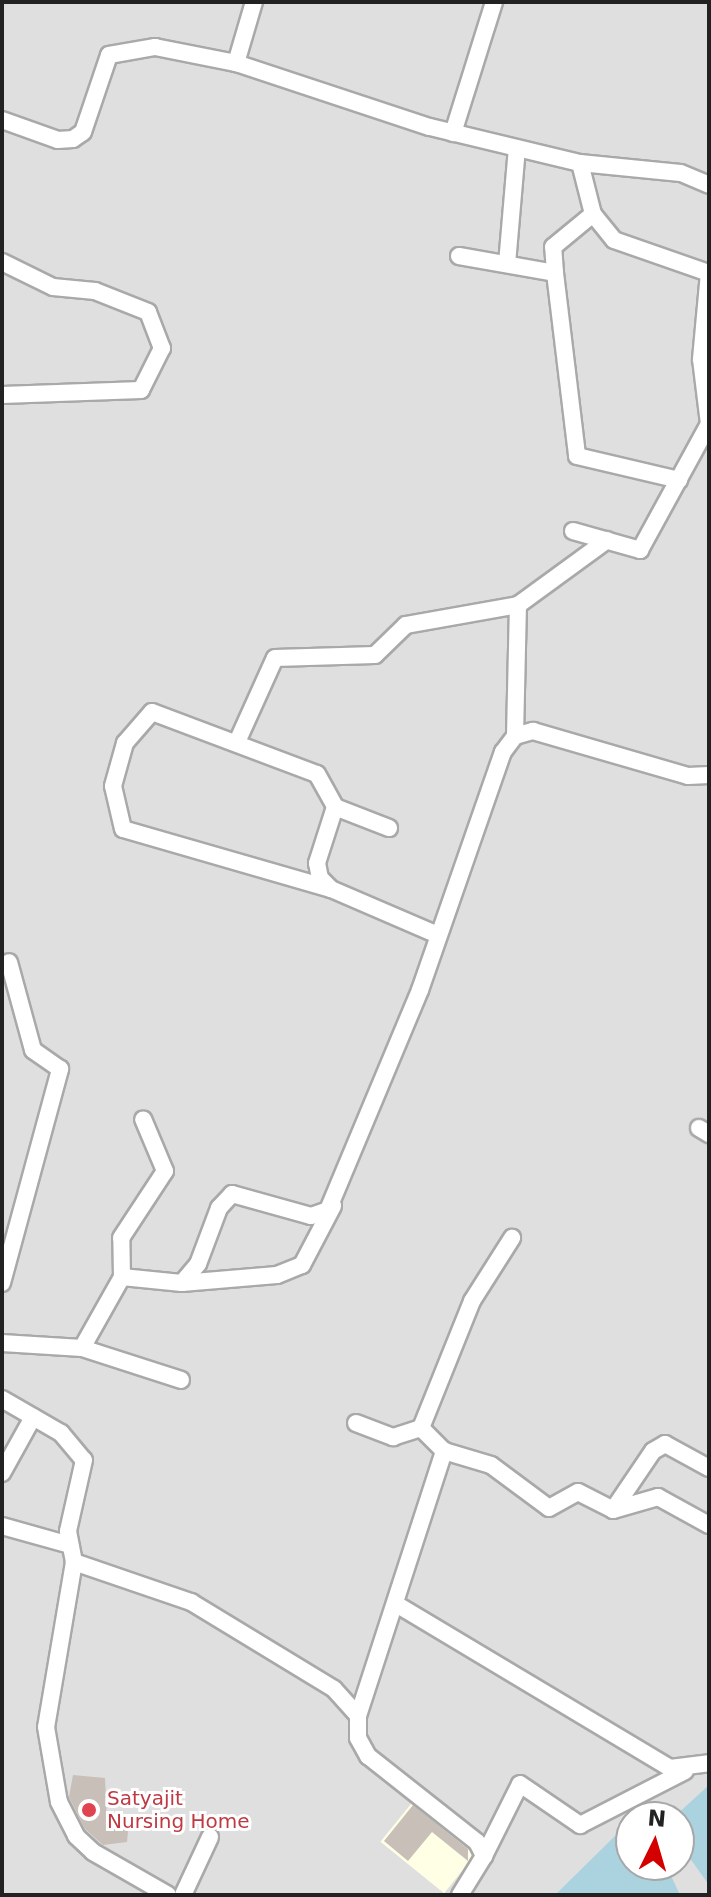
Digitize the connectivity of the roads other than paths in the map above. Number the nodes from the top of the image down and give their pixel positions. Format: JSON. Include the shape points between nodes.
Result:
{"nodes":[{"id":1,"x":254,"y":2,"type":"edge"},
{"id":2,"x":494,"y":2,"type":"edge"},
{"id":3,"x":236,"y":63,"type":"junction"},
{"id":4,"x":2,"y":120,"type":"edge"},
{"id":5,"x":453,"y":133,"type":"junction"},
{"id":6,"x":517,"y":148,"type":"junction"},
{"id":7,"x":580,"y":163,"type":"junction"},
{"id":8,"x":709,"y":185,"type":"edge"},
{"id":9,"x":593,"y":214,"type":"junction"},
{"id":10,"x":459,"y":256,"type":"dead end"},
{"id":11,"x":2,"y":262,"type":"edge"},
{"id":12,"x":507,"y":264,"type":"junction"},
{"id":13,"x":555,"y":273,"type":"junction"},
{"id":14,"x":709,"y":273,"type":"edge"},
{"id":15,"x":2,"y":395,"type":"edge"},
{"id":16,"x":679,"y":480,"type":"junction"},
{"id":17,"x":573,"y":531,"type":"dead end"},
{"id":18,"x":607,"y":540,"type":"junction"},
{"id":19,"x":518,"y":605,"type":"junction"},
{"id":20,"x":515,"y":736,"type":"junction"},
{"id":21,"x":237,"y":742,"type":"junction"},
{"id":22,"x":709,"y":775,"type":"edge"},
{"id":23,"x":335,"y":807,"type":"junction"},
{"id":24,"x":389,"y":828,"type":"dead end"},
{"id":25,"x":331,"y":889,"type":"junction"},
{"id":26,"x":438,"y":935,"type":"junction"},
{"id":27,"x":9,"y":962,"type":"dead end"},
{"id":28,"x":143,"y":1119,"type":"dead end"},
{"id":29,"x":339,"y":1194,"type":"junction"},
{"id":30,"x":512,"y":1238,"type":"dead end"},
{"id":31,"x":122,"y":1277,"type":"junction"},
{"id":32,"x":2,"y":1283,"type":"edge"},
{"id":33,"x":182,"y":1283,"type":"junction"},
{"id":34,"x":2,"y":1343,"type":"edge"},
{"id":35,"x":82,"y":1348,"type":"junction"},
{"id":36,"x":181,"y":1380,"type":"dead end"},
{"id":37,"x":2,"y":1399,"type":"edge"},
{"id":38,"x":33,"y":1417,"type":"junction"},
{"id":39,"x":356,"y":1423,"type":"dead end"},
{"id":40,"x":421,"y":1428,"type":"junction"},
{"id":41,"x":444,"y":1451,"type":"junction"},
{"id":42,"x":709,"y":1468,"type":"edge"},
{"id":43,"x":2,"y":1473,"type":"edge"},
{"id":44,"x":613,"y":1510,"type":"junction"},
{"id":45,"x":709,"y":1525,"type":"edge"},
{"id":46,"x":2,"y":1526,"type":"edge"},
{"id":47,"x":70,"y":1545,"type":"junction"},
{"id":48,"x":74,"y":1562,"type":"junction"},
{"id":49,"x":396,"y":1604,"type":"junction"},
{"id":50,"x":358,"y":1716,"type":"junction"},
{"id":51,"x":709,"y":1763,"type":"edge"},
{"id":52,"x":685,"y":1771,"type":"junction"},
{"id":53,"x":210,"y":1837,"type":"dead end"},
{"id":54,"x":484,"y":1856,"type":"junction"},
{"id":55,"x":168,"y":1895,"type":"edge"},
{"id":56,"x":183,"y":1895,"type":"edge"},
{"id":57,"x":460,"y":1895,"type":"edge"}],
"edges":[{"from":1,"to":3,"type":"street"},
{"from":2,"to":5,"type":"street"},
{"from":3,"to":4,"type":"street","via":[[130,48],[109,55],[100,69],[83,132],[73,139],[58,140]]},
{"from":3,"to":5,"type":"street"},
{"from":5,"to":6,"type":"street"},
{"from":6,"to":7,"type":"street"},
{"from":6,"to":12,"type":"street"},
{"from":7,"to":8,"type":"street","via":[[672,171]]},
{"from":7,"to":9,"type":"street"},
{"from":9,"to":13,"type":"street","via":[[553,247]]},
{"from":9,"to":14,"type":"street","via":[[614,240]]},
{"from":10,"to":12,"type":"street"},
{"from":11,"to":15,"type":"street","via":[[53,287],[95,291],[148,312],[162,348],[141,390]]},
{"from":12,"to":13,"type":"street"},
{"from":13,"to":16,"type":"street","via":[[577,456]]},
{"from":14,"to":16,"type":"street","via":[[701,359],[709,424]]},
{"from":16,"to":18,"type":"street","via":[[640,550]]},
{"from":17,"to":18,"type":"street"},
{"from":18,"to":19,"type":"street"},
{"from":19,"to":20,"type":"street"},
{"from":19,"to":21,"type":"street","via":[[406,625],[375,655],[275,658]]},
{"from":20,"to":22,"type":"street","via":[[533,731],[688,776]]},
{"from":20,"to":26,"type":"street","via":[[503,752]]},
{"from":21,"to":23,"type":"street","via":[[317,774]]},
{"from":21,"to":25,"type":"street","via":[[152,712],[125,743],[113,786],[123,829]]},
{"from":23,"to":24,"type":"street"},
{"from":23,"to":25,"type":"street","via":[[317,863]]},
{"from":25,"to":26,"type":"street"},
{"from":26,"to":29,"type":"street"},
{"from":27,"to":32,"type":"street","via":[[33,1050],[60,1069]]},
{"from":28,"to":31,"type":"street","via":[[165,1171],[121,1238]]},
{"from":29,"to":33,"type":"street","via":[[302,1265],[277,1275]]},
{"from":29,"to":33,"type":"street","via":[[328,1210],[311,1216],[232,1194],[219,1208],[198,1264]]},
{"from":30,"to":40,"type":"street","via":[[472,1301]]},
{"from":31,"to":33,"type":"street"},
{"from":31,"to":35,"type":"street"},
{"from":34,"to":35,"type":"street"},
{"from":35,"to":36,"type":"street"},
{"from":37,"to":38,"type":"street"},
{"from":38,"to":43,"type":"street"},
{"from":38,"to":47,"type":"street","via":[[76,1445],[84,1460]]},
{"from":39,"to":40,"type":"street","via":[[393,1437]]},
{"from":40,"to":41,"type":"street"},
{"from":41,"to":44,"type":"street","via":[[491,1465],[549,1508],[578,1492]]},
{"from":41,"to":49,"type":"street"},
{"from":42,"to":44,"type":"street","via":[[665,1444],[653,1451]]},
{"from":44,"to":45,"type":"street","via":[[658,1497]]},
{"from":46,"to":47,"type":"street"},
{"from":47,"to":48,"type":"street"},
{"from":48,"to":50,"type":"street","via":[[191,1602],[334,1689]]},
{"from":48,"to":55,"type":"street","via":[[49,1693],[49,1768],[76,1836]]},
{"from":49,"to":50,"type":"street"},
{"from":49,"to":52,"type":"street"},
{"from":50,"to":54,"type":"street","via":[[358,1738],[368,1756],[477,1842]]},
{"from":51,"to":52,"type":"street"},
{"from":52,"to":54,"type":"street","via":[[580,1825],[520,1784]]},
{"from":53,"to":56,"type":"street"},
{"from":54,"to":57,"type":"street"}]}
